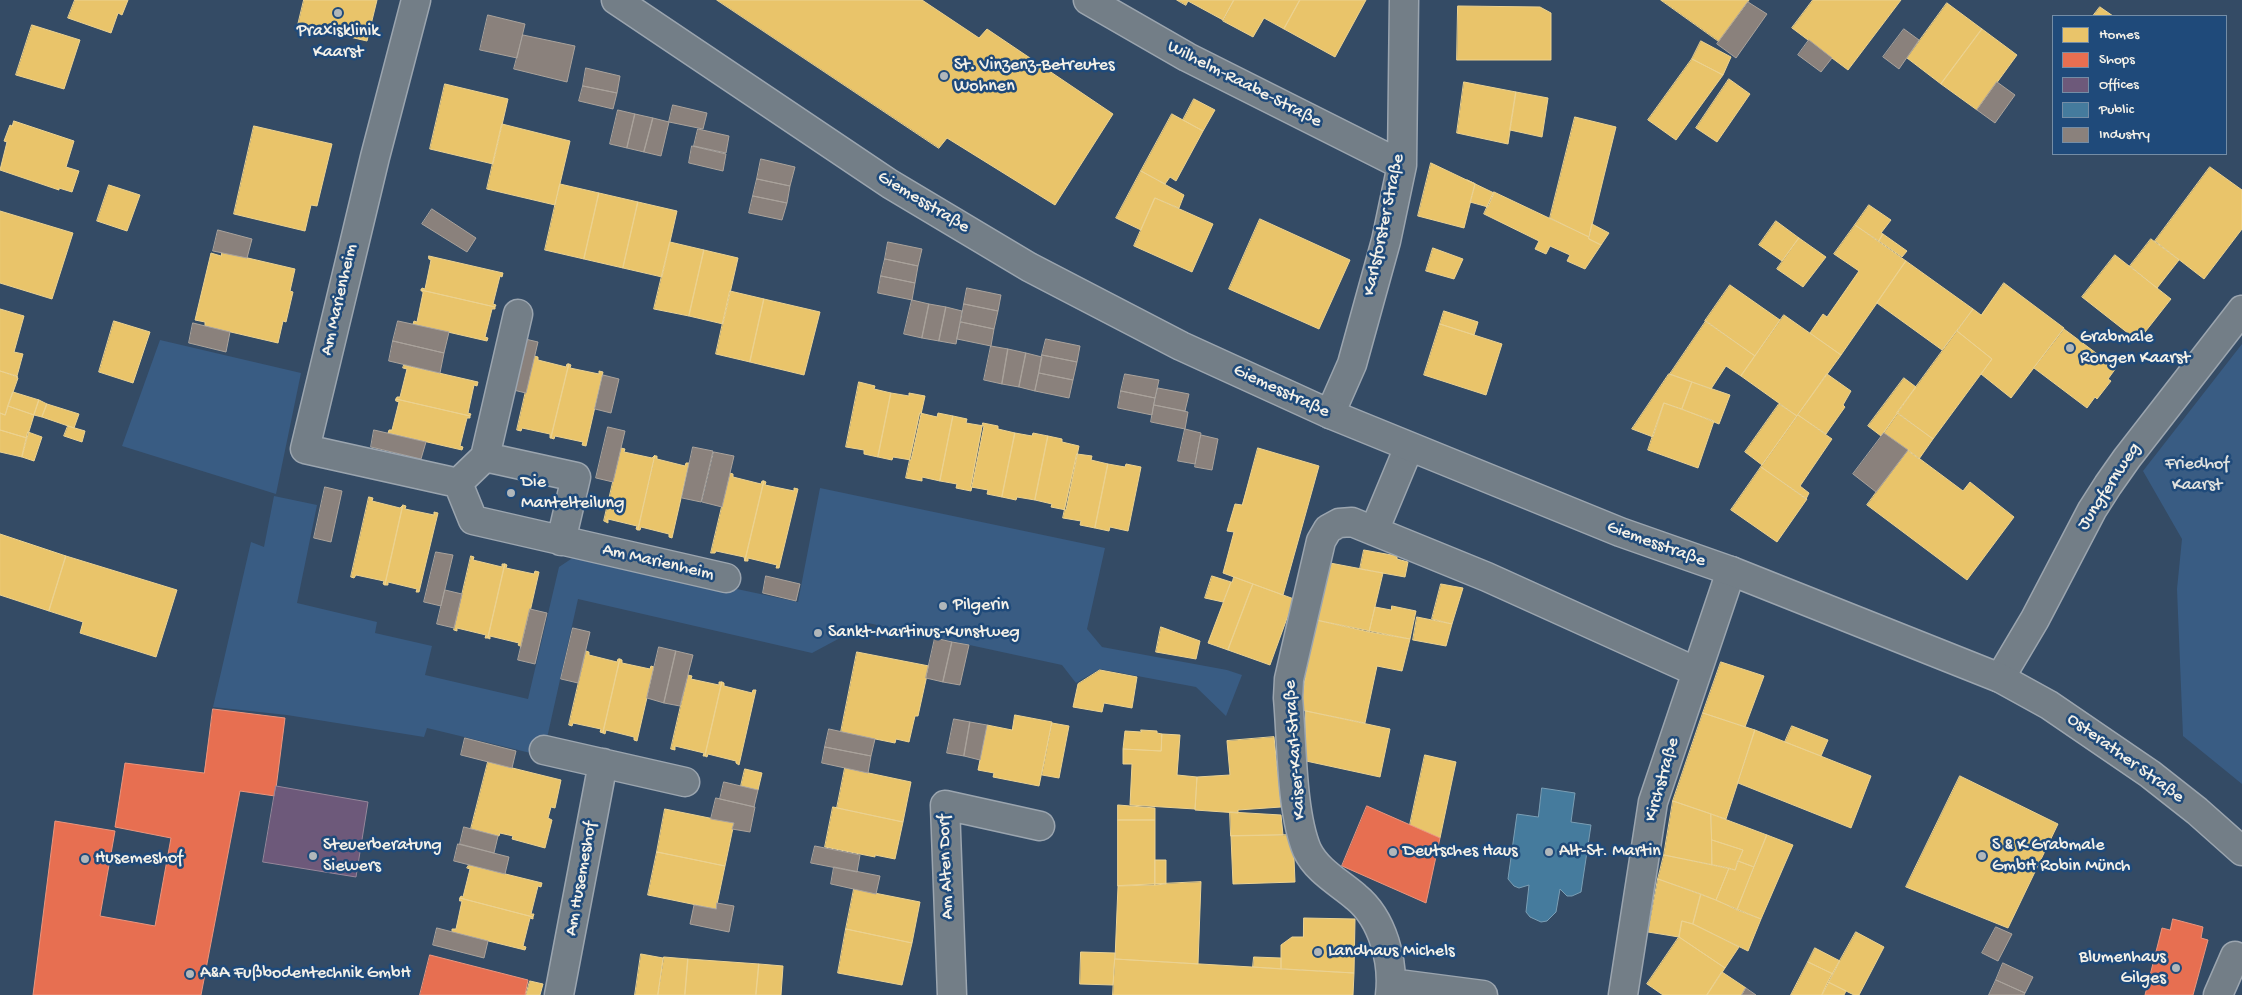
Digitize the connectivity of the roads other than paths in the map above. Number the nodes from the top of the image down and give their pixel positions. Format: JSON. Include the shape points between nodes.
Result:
{"nodes":[{"id":1,"x":416,"y":0,"type":"edge"},
{"id":2,"x":616,"y":0,"type":"edge"},
{"id":3,"x":1088,"y":0,"type":"edge"},
{"id":4,"x":1404,"y":0,"type":"edge"},
{"id":5,"x":1402,"y":164,"type":"junction"},
{"id":6,"x":2242,"y":310,"type":"edge"},
{"id":7,"x":518,"y":314,"type":"dead end"},
{"id":8,"x":1330,"y":414,"type":"junction"},
{"id":9,"x":1410,"y":447,"type":"junction"},
{"id":10,"x":485,"y":457,"type":"junction"},
{"id":11,"x":458,"y":484,"type":"junction"},
{"id":12,"x":1374,"y":531,"type":"junction"},
{"id":13,"x":561,"y":541,"type":"junction"},
{"id":14,"x":1730,"y":571,"type":"junction"},
{"id":15,"x":726,"y":578,"type":"dead end"},
{"id":16,"x":1697,"y":672,"type":"junction"},
{"id":17,"x":2000,"y":678,"type":"junction"},
{"id":18,"x":544,"y":750,"type":"dead end"},
{"id":19,"x":603,"y":763,"type":"junction"},
{"id":20,"x":685,"y":782,"type":"dead end"},
{"id":21,"x":1040,"y":826,"type":"dead end"},
{"id":22,"x":2242,"y":851,"type":"edge"},
{"id":23,"x":2235,"y":956,"type":"dead end"},
{"id":24,"x":1391,"y":989,"type":"edge"},
{"id":25,"x":560,"y":995,"type":"edge"},
{"id":26,"x":952,"y":995,"type":"edge"},
{"id":27,"x":1483,"y":995,"type":"edge"},
{"id":28,"x":1623,"y":995,"type":"edge"},
{"id":29,"x":2218,"y":995,"type":"edge"}],
"edges":[{"from":1,"to":11,"type":"street","name":"Am Marienheim","via":[[305,449]]},
{"from":2,"to":8,"type":"street","name":"Giemesstraße","via":[[890,184],[1029,267],[1181,346]]},
{"from":3,"to":5,"type":"street","name":"Wilhelm-Raabe-Straße","via":[[1187,57]]},
{"from":4,"to":5,"type":"street","name":"Karlsforster Straße"},
{"from":5,"to":8,"type":"street","name":"Karlsforster Straße","via":[[1386,241],[1352,364]]},
{"from":6,"to":17,"type":"street","name":"Jungfernweg","via":[[2108,485]]},
{"from":7,"to":10,"type":"street"},
{"from":8,"to":9,"type":"street","name":"Giemesstraße"},
{"from":9,"to":12,"type":"street"},
{"from":9,"to":14,"type":"street","name":"Giemesstraße","via":[[1620,532]]},
{"from":10,"to":11,"type":"street"},
{"from":10,"to":13,"type":"street","via":[[576,477]]},
{"from":11,"to":13,"type":"street","name":"Am Marienheim","via":[[473,520]]},
{"from":12,"to":16,"type":"street","name":"Kaiser-Karl-Straße","via":[[1487,577]]},
{"from":12,"to":24,"type":"street","name":"Kaiser-Karl-Straße","via":[[1352,522],[1339,523],[1328,529],[1321,540],[1292,662],[1288,698],[1297,815],[1308,851],[1328,876],[1358,899],[1375,919],[1387,948]]},
{"from":13,"to":15,"type":"street","name":"Am Marienheim"},
{"from":14,"to":16,"type":"street","name":"Kirchstraße"},
{"from":14,"to":17,"type":"street","name":"Giemesstraße"},
{"from":16,"to":28,"type":"street","name":"Kirchstraße","via":[[1653,802]]},
{"from":17,"to":22,"type":"street","name":"Osterather Straße","via":[[2049,705],[2150,774],[2197,810]]},
{"from":18,"to":19,"type":"street"},
{"from":19,"to":20,"type":"street"},
{"from":19,"to":25,"type":"street","name":"Am Husemeshof"},
{"from":21,"to":26,"type":"street","name":"Am Alten Dorf","via":[[945,805]]},
{"from":23,"to":29,"type":"street"},
{"from":24,"to":27,"type":"street"}]}
